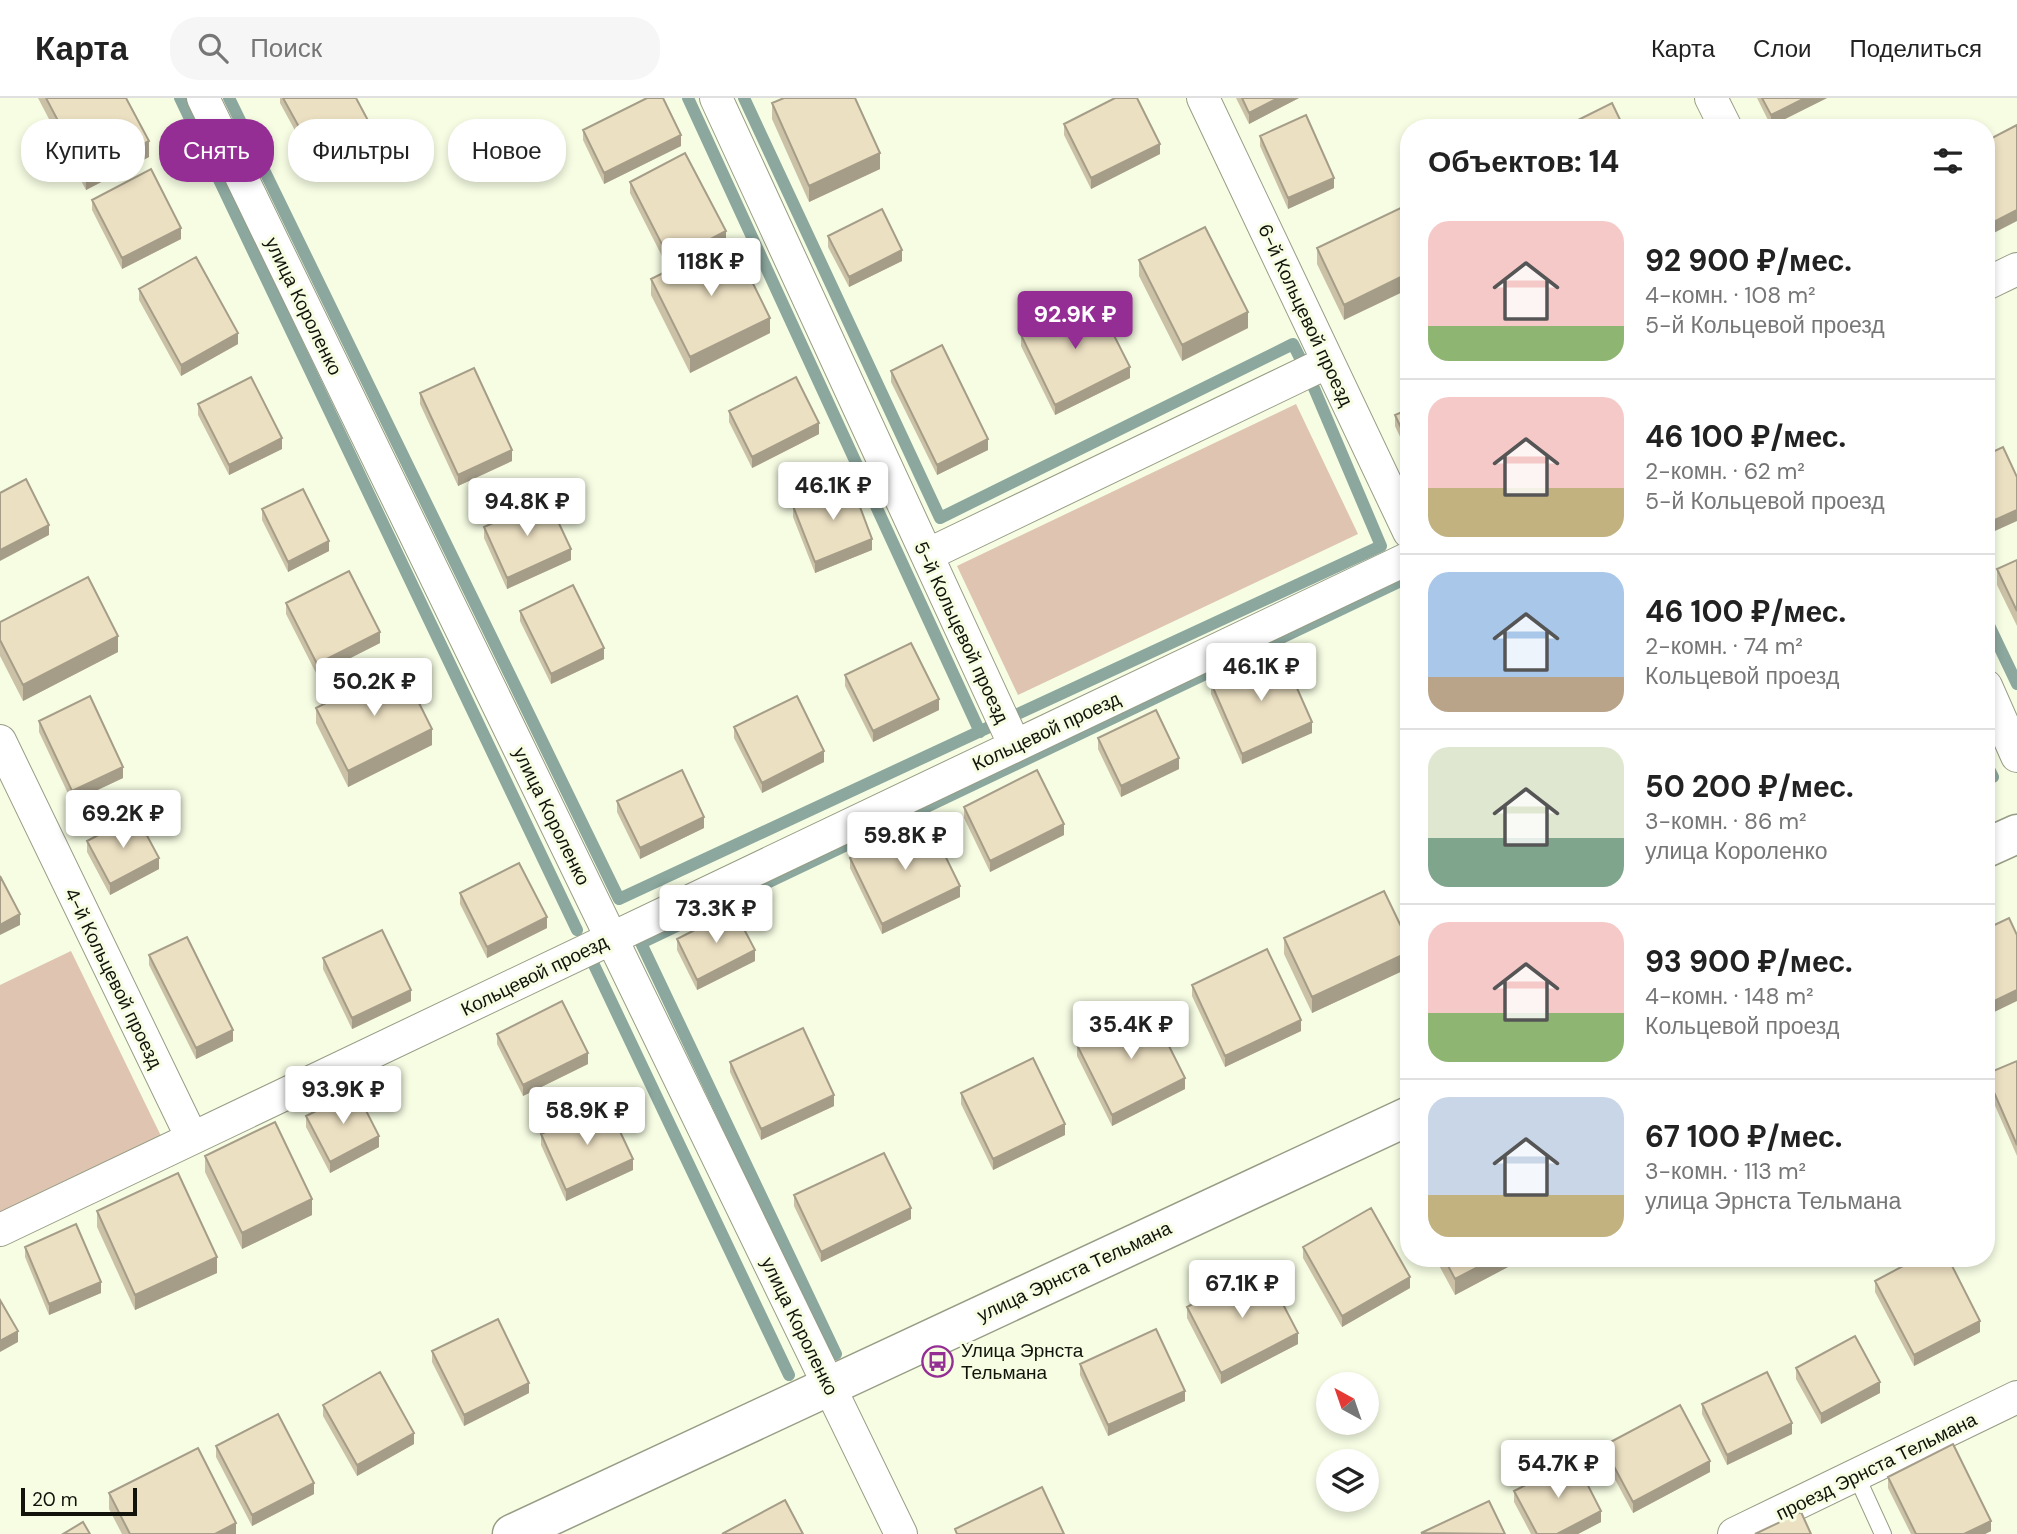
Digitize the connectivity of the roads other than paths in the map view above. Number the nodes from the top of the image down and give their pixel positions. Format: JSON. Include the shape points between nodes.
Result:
{"nodes":[{"id":1,"x":203,"y":98,"type":"edge"},
{"id":2,"x":716,"y":98,"type":"edge"},
{"id":3,"x":1203,"y":98,"type":"edge"},
{"id":4,"x":1711,"y":98,"type":"edge"},
{"id":5,"x":1722,"y":119,"type":"edge"},
{"id":6,"x":2017,"y":269,"type":"edge"},
{"id":7,"x":1995,"y":280,"type":"edge"},
{"id":8,"x":1328,"y":362,"type":"junction"},
{"id":9,"x":1400,"y":514,"type":"edge"},
{"id":10,"x":927,"y":555,"type":"junction"},
{"id":11,"x":1400,"y":562,"type":"edge"},
{"id":12,"x":1995,"y":707,"type":"edge"},
{"id":13,"x":0,"y":741,"type":"edge"},
{"id":14,"x":1015,"y":746,"type":"junction"},
{"id":15,"x":2017,"y":756,"type":"edge"},
{"id":16,"x":2017,"y":834,"type":"edge"},
{"id":17,"x":1995,"y":844,"type":"edge"},
{"id":18,"x":611,"y":938,"type":"junction"},
{"id":19,"x":1400,"y":1120,"type":"edge"},
{"id":20,"x":192,"y":1138,"type":"junction"},
{"id":21,"x":0,"y":1230,"type":"edge"},
{"id":22,"x":829,"y":1385,"type":"junction"},
{"id":23,"x":2017,"y":1397,"type":"edge"},
{"id":24,"x":1856,"y":1475,"type":"junction"},
{"id":25,"x":512,"y":1534,"type":"edge"},
{"id":26,"x":901,"y":1534,"type":"edge"},
{"id":27,"x":1734,"y":1534,"type":"edge"},
{"id":28,"x":1883,"y":1534,"type":"edge"}],
"edges":[{"from":1,"to":18,"type":"street","name":"улица Короленко"},
{"from":2,"to":10,"type":"street","name":"5-й Кольцевой проезд"},
{"from":3,"to":8,"type":"street","name":"6-й Кольцевой проезд"},
{"from":4,"to":5,"type":"street"},
{"from":6,"to":7,"type":"street"},
{"from":8,"to":9,"type":"street","name":"6-й Кольцевой проезд"},
{"from":8,"to":10,"type":"street"},
{"from":10,"to":14,"type":"street","name":"5-й Кольцевой проезд"},
{"from":11,"to":14,"type":"street","name":"Кольцевой проезд"},
{"from":12,"to":15,"type":"street"},
{"from":13,"to":20,"type":"street","name":"4-й Кольцевой проезд"},
{"from":14,"to":18,"type":"street","name":"Кольцевой проезд"},
{"from":16,"to":17,"type":"main road"},
{"from":18,"to":20,"type":"street","name":"Кольцевой проезд"},
{"from":18,"to":22,"type":"street","name":"улица Короленко"},
{"from":19,"to":22,"type":"main road","name":"улица Эрнста Тельмана"},
{"from":20,"to":21,"type":"street","name":"Кольцевой проезд"},
{"from":22,"to":25,"type":"main road","name":"улица Эрнста Тельмана"},
{"from":22,"to":26,"type":"street","name":"улица Короленко"},
{"from":23,"to":24,"type":"street","name":"проезд Эрнста Тельмана"},
{"from":24,"to":27,"type":"street","name":"проезд Эрнста Тельмана"},
{"from":24,"to":28,"type":"lane"}]}
